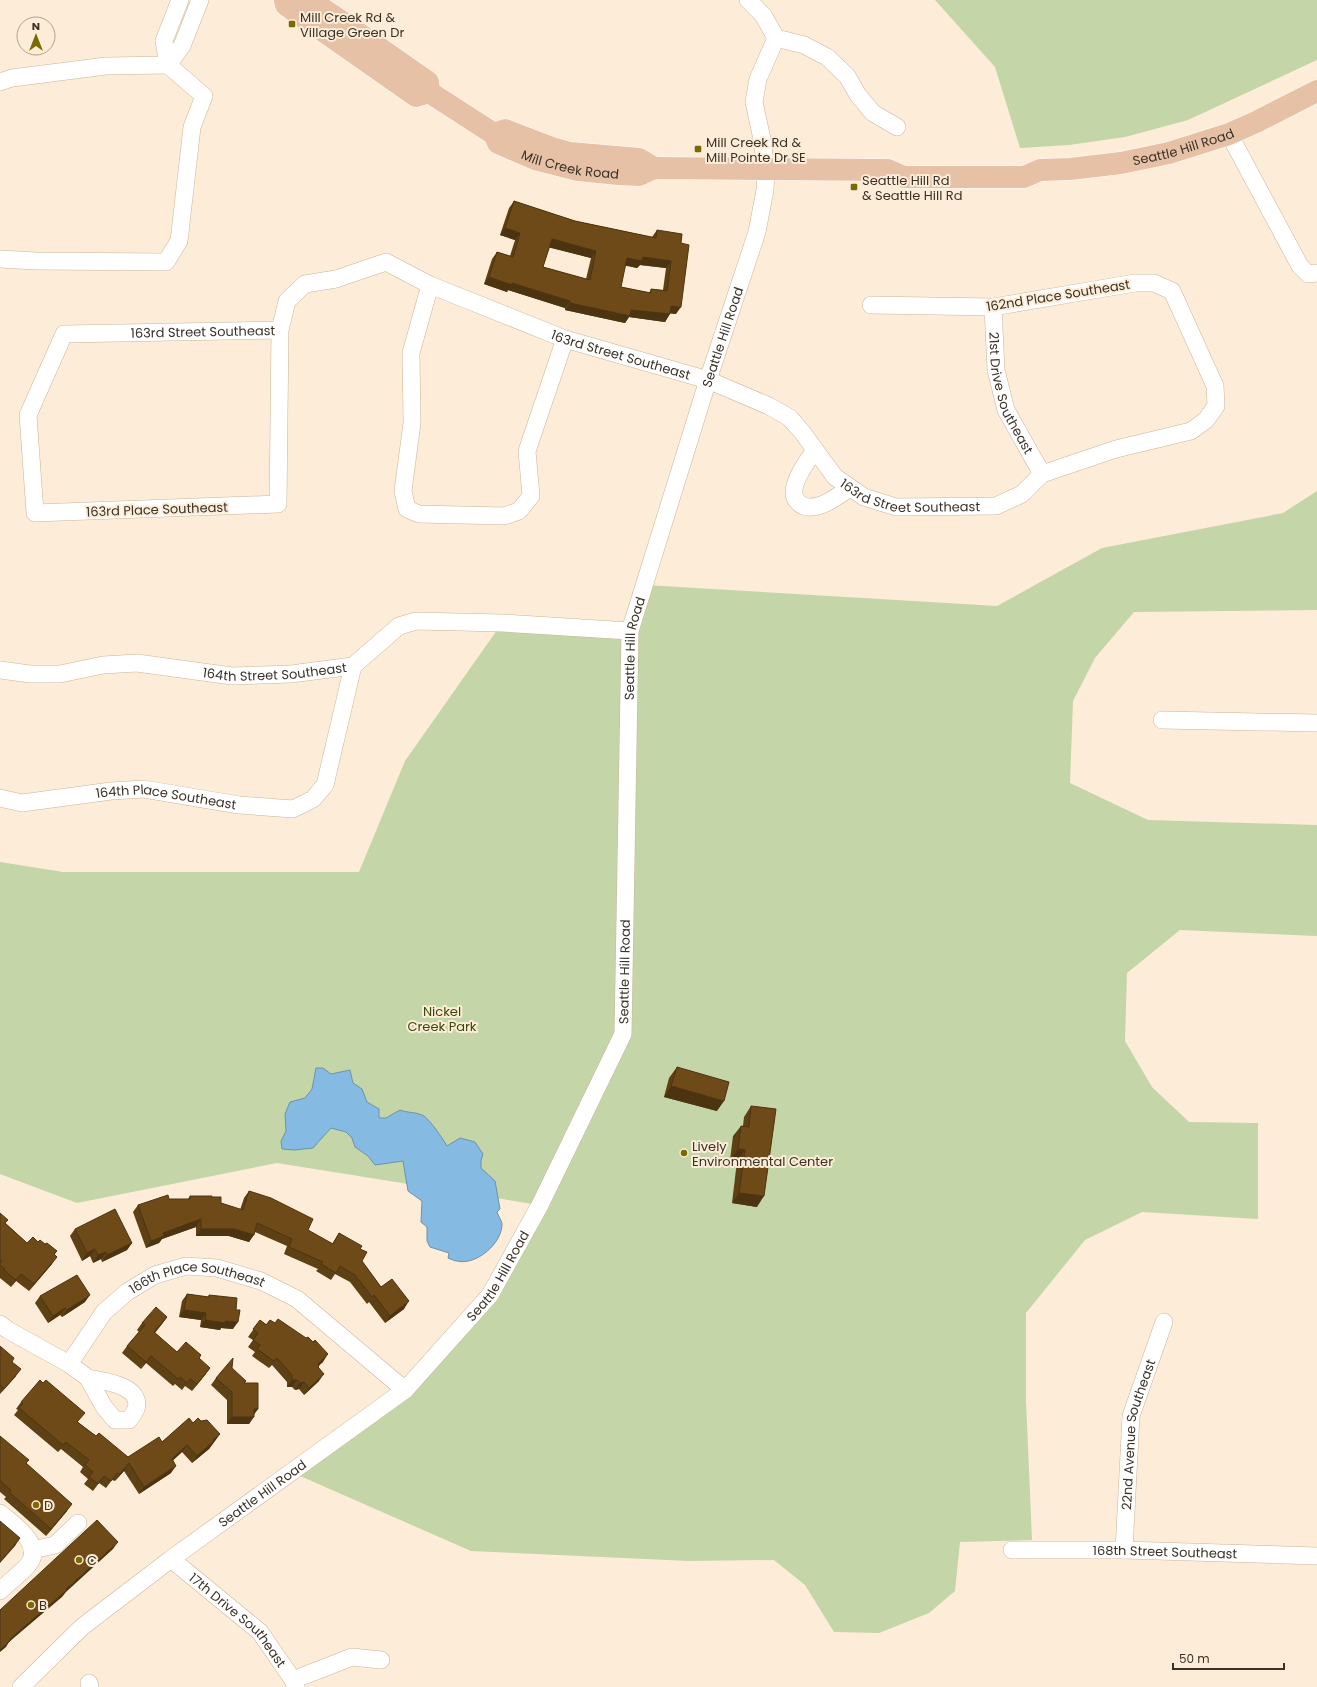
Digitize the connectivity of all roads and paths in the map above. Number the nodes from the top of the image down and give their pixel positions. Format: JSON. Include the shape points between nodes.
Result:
{"nodes":[{"id":1,"x":180,"y":0,"type":"edge"},
{"id":2,"x":200,"y":0,"type":"edge"},
{"id":3,"x":285,"y":0,"type":"edge"},
{"id":4,"x":309,"y":0,"type":"edge"},
{"id":5,"x":748,"y":0,"type":"edge"},
{"id":6,"x":776,"y":38,"type":"junction"},
{"id":7,"x":168,"y":65,"type":"junction"},
{"id":8,"x":0,"y":82,"type":"edge"},
{"id":9,"x":1317,"y":91,"type":"edge"},
{"id":10,"x":429,"y":92,"type":"junction"},
{"id":11,"x":897,"y":127,"type":"dead end"},
{"id":12,"x":1229,"y":134,"type":"junction"},
{"id":13,"x":766,"y":169,"type":"junction"},
{"id":14,"x":0,"y":259,"type":"edge"},
{"id":15,"x":1313,"y":273,"type":"edge"},
{"id":16,"x":430,"y":285,"type":"junction"},
{"id":17,"x":871,"y":305,"type":"dead end"},
{"id":18,"x":993,"y":307,"type":"junction"},
{"id":19,"x":280,"y":330,"type":"junction"},
{"id":20,"x":565,"y":339,"type":"junction"},
{"id":21,"x":708,"y":380,"type":"junction"},
{"id":22,"x":1206,"y":420,"type":"joint"},
{"id":23,"x":815,"y":450,"type":"junction"},
{"id":24,"x":1042,"y":474,"type":"junction"},
{"id":25,"x":850,"y":488,"type":"junction"},
{"id":26,"x":35,"y":514,"type":"joint"},
{"id":27,"x":630,"y":631,"type":"junction"},
{"id":28,"x":353,"y":666,"type":"junction"},
{"id":29,"x":0,"y":670,"type":"edge"},
{"id":30,"x":1162,"y":720,"type":"dead end"},
{"id":31,"x":1317,"y":723,"type":"edge"},
{"id":32,"x":0,"y":798,"type":"edge"},
{"id":33,"x":1164,"y":1322,"type":"dead end"},
{"id":34,"x":0,"y":1324,"type":"edge"},
{"id":35,"x":69,"y":1364,"type":"junction"},
{"id":36,"x":88,"y":1378,"type":"dead end"},
{"id":37,"x":405,"y":1390,"type":"junction"},
{"id":38,"x":0,"y":1513,"type":"edge"},
{"id":39,"x":78,"y":1523,"type":"dead end"},
{"id":40,"x":32,"y":1550,"type":"junction"},
{"id":41,"x":1012,"y":1550,"type":"dead end"},
{"id":42,"x":1124,"y":1550,"type":"junction"},
{"id":43,"x":1317,"y":1556,"type":"edge"},
{"id":44,"x":171,"y":1559,"type":"junction"},
{"id":45,"x":0,"y":1591,"type":"edge"},
{"id":46,"x":381,"y":1660,"type":"dead end"},
{"id":47,"x":294,"y":1684,"type":"edge"},
{"id":48,"x":21,"y":1687,"type":"edge"}],
"edges":[{"from":1,"to":7,"type":"street","via":[[164,41]]},
{"from":2,"to":7,"type":"street","via":[[182,46]]},
{"from":3,"to":10,"type":"main road","via":[[286,5],[416,96]]},
{"from":4,"to":10,"type":"main road","name":"Mill Creek Road","via":[[428,82]]},
{"from":5,"to":6,"type":"street","via":[[763,15]]},
{"from":6,"to":11,"type":"street","via":[[804,44],[826,57],[847,76],[873,113]]},
{"from":6,"to":13,"type":"street","via":[[758,79],[754,102]]},
{"from":7,"to":8,"type":"street","via":[[106,66],[12,78]]},
{"from":7,"to":14,"type":"street","via":[[204,96],[192,127],[179,241],[166,262]]},
{"from":9,"to":12,"type":"main road","name":"Seattle Hill Road"},
{"from":10,"to":13,"type":"main road","name":"Mill Creek Road","via":[[494,134],[505,130],[558,150],[639,159],[654,168]]},
{"from":12,"to":13,"type":"main road","name":"Seattle Hill Road","via":[[1169,153],[1120,163],[1070,169],[1040,170],[1025,162],[1018,162],[904,163],[888,170]]},
{"from":12,"to":15,"type":"street","via":[[1300,266]]},
{"from":13,"to":21,"type":"street","name":"Seattle Hill Road","via":[[757,232]]},
{"from":16,"to":19,"type":"street","name":"163rd Street Southeast","via":[[386,262],[336,279],[305,284],[288,301]]},
{"from":16,"to":20,"type":"street","name":"163rd Street Southeast"},
{"from":16,"to":20,"type":"street","via":[[411,353],[412,423],[403,491],[407,509],[419,514],[504,516],[519,511],[530,496],[527,451]]},
{"from":17,"to":18,"type":"street","name":"162nd Place Southeast"},
{"from":18,"to":22,"type":"street","name":"162nd Place Southeast","via":[[1136,283],[1154,283],[1172,291],[1215,386],[1216,406]]},
{"from":18,"to":24,"type":"street","name":"21st Drive Southeast","via":[[996,370],[1006,410]]},
{"from":19,"to":26,"type":"street","name":"163rd Street Southeast","via":[[64,334],[28,415]]},
{"from":19,"to":26,"type":"street","name":"163rd Place Southeast","via":[[278,504]]},
{"from":20,"to":21,"type":"street","name":"163rd Street Southeast"},
{"from":21,"to":23,"type":"street","name":"163rd Street Southeast","via":[[769,406],[790,418]]},
{"from":21,"to":27,"type":"street","name":"Seattle Hill Road"},
{"from":22,"to":24,"type":"street","name":"163rd Street Southeast","via":[[1191,431],[1116,449]]},
{"from":23,"to":25,"type":"street","name":"163rd Street Southeast","via":[[835,477]]},
{"from":23,"to":25,"type":"street","via":[[796,480],[795,500],[807,507],[818,506]]},
{"from":24,"to":25,"type":"street","name":"163rd Street Southeast","via":[[1022,494],[996,506],[896,507],[864,497]]},
{"from":27,"to":28,"type":"street","name":"164th Street Southeast","via":[[502,622],[416,621],[399,626]]},
{"from":27,"to":37,"type":"street","name":"Seattle Hill Road","via":[[623,1034],[540,1205],[490,1295]]},
{"from":28,"to":29,"type":"street","name":"164th Street Southeast","via":[[291,674],[232,676],[137,663],[103,665],[60,674]]},
{"from":28,"to":32,"type":"street","name":"164th Place Southeast","via":[[325,785],[313,799],[293,808],[239,805],[144,789],[22,803]]},
{"from":30,"to":31,"type":"street"},
{"from":33,"to":42,"type":"street","name":"22nd Avenue Southeast","via":[[1131,1416]]},
{"from":34,"to":35,"type":"street"},
{"from":35,"to":36,"type":"street"},
{"from":35,"to":37,"type":"street","name":"166th Place Southeast","via":[[104,1312],[127,1292],[155,1275],[186,1266],[217,1268],[261,1281],[297,1299]]},
{"from":37,"to":44,"type":"street","name":"Seattle Hill Road"},
{"from":38,"to":40,"type":"street","via":[[28,1538]]},
{"from":39,"to":40,"type":"street","via":[[55,1545]]},
{"from":40,"to":45,"type":"street","via":[[29,1564]]},
{"from":41,"to":42,"type":"street","name":"168th Street Southeast"},
{"from":42,"to":43,"type":"street","name":"168th Street Southeast"},
{"from":44,"to":47,"type":"street","name":"17th Drive Southeast","via":[[260,1632]]},
{"from":44,"to":48,"type":"street","name":"Seattle Hill Road","via":[[82,1627]]},
{"from":46,"to":47,"type":"street","via":[[352,1657]]}]}
